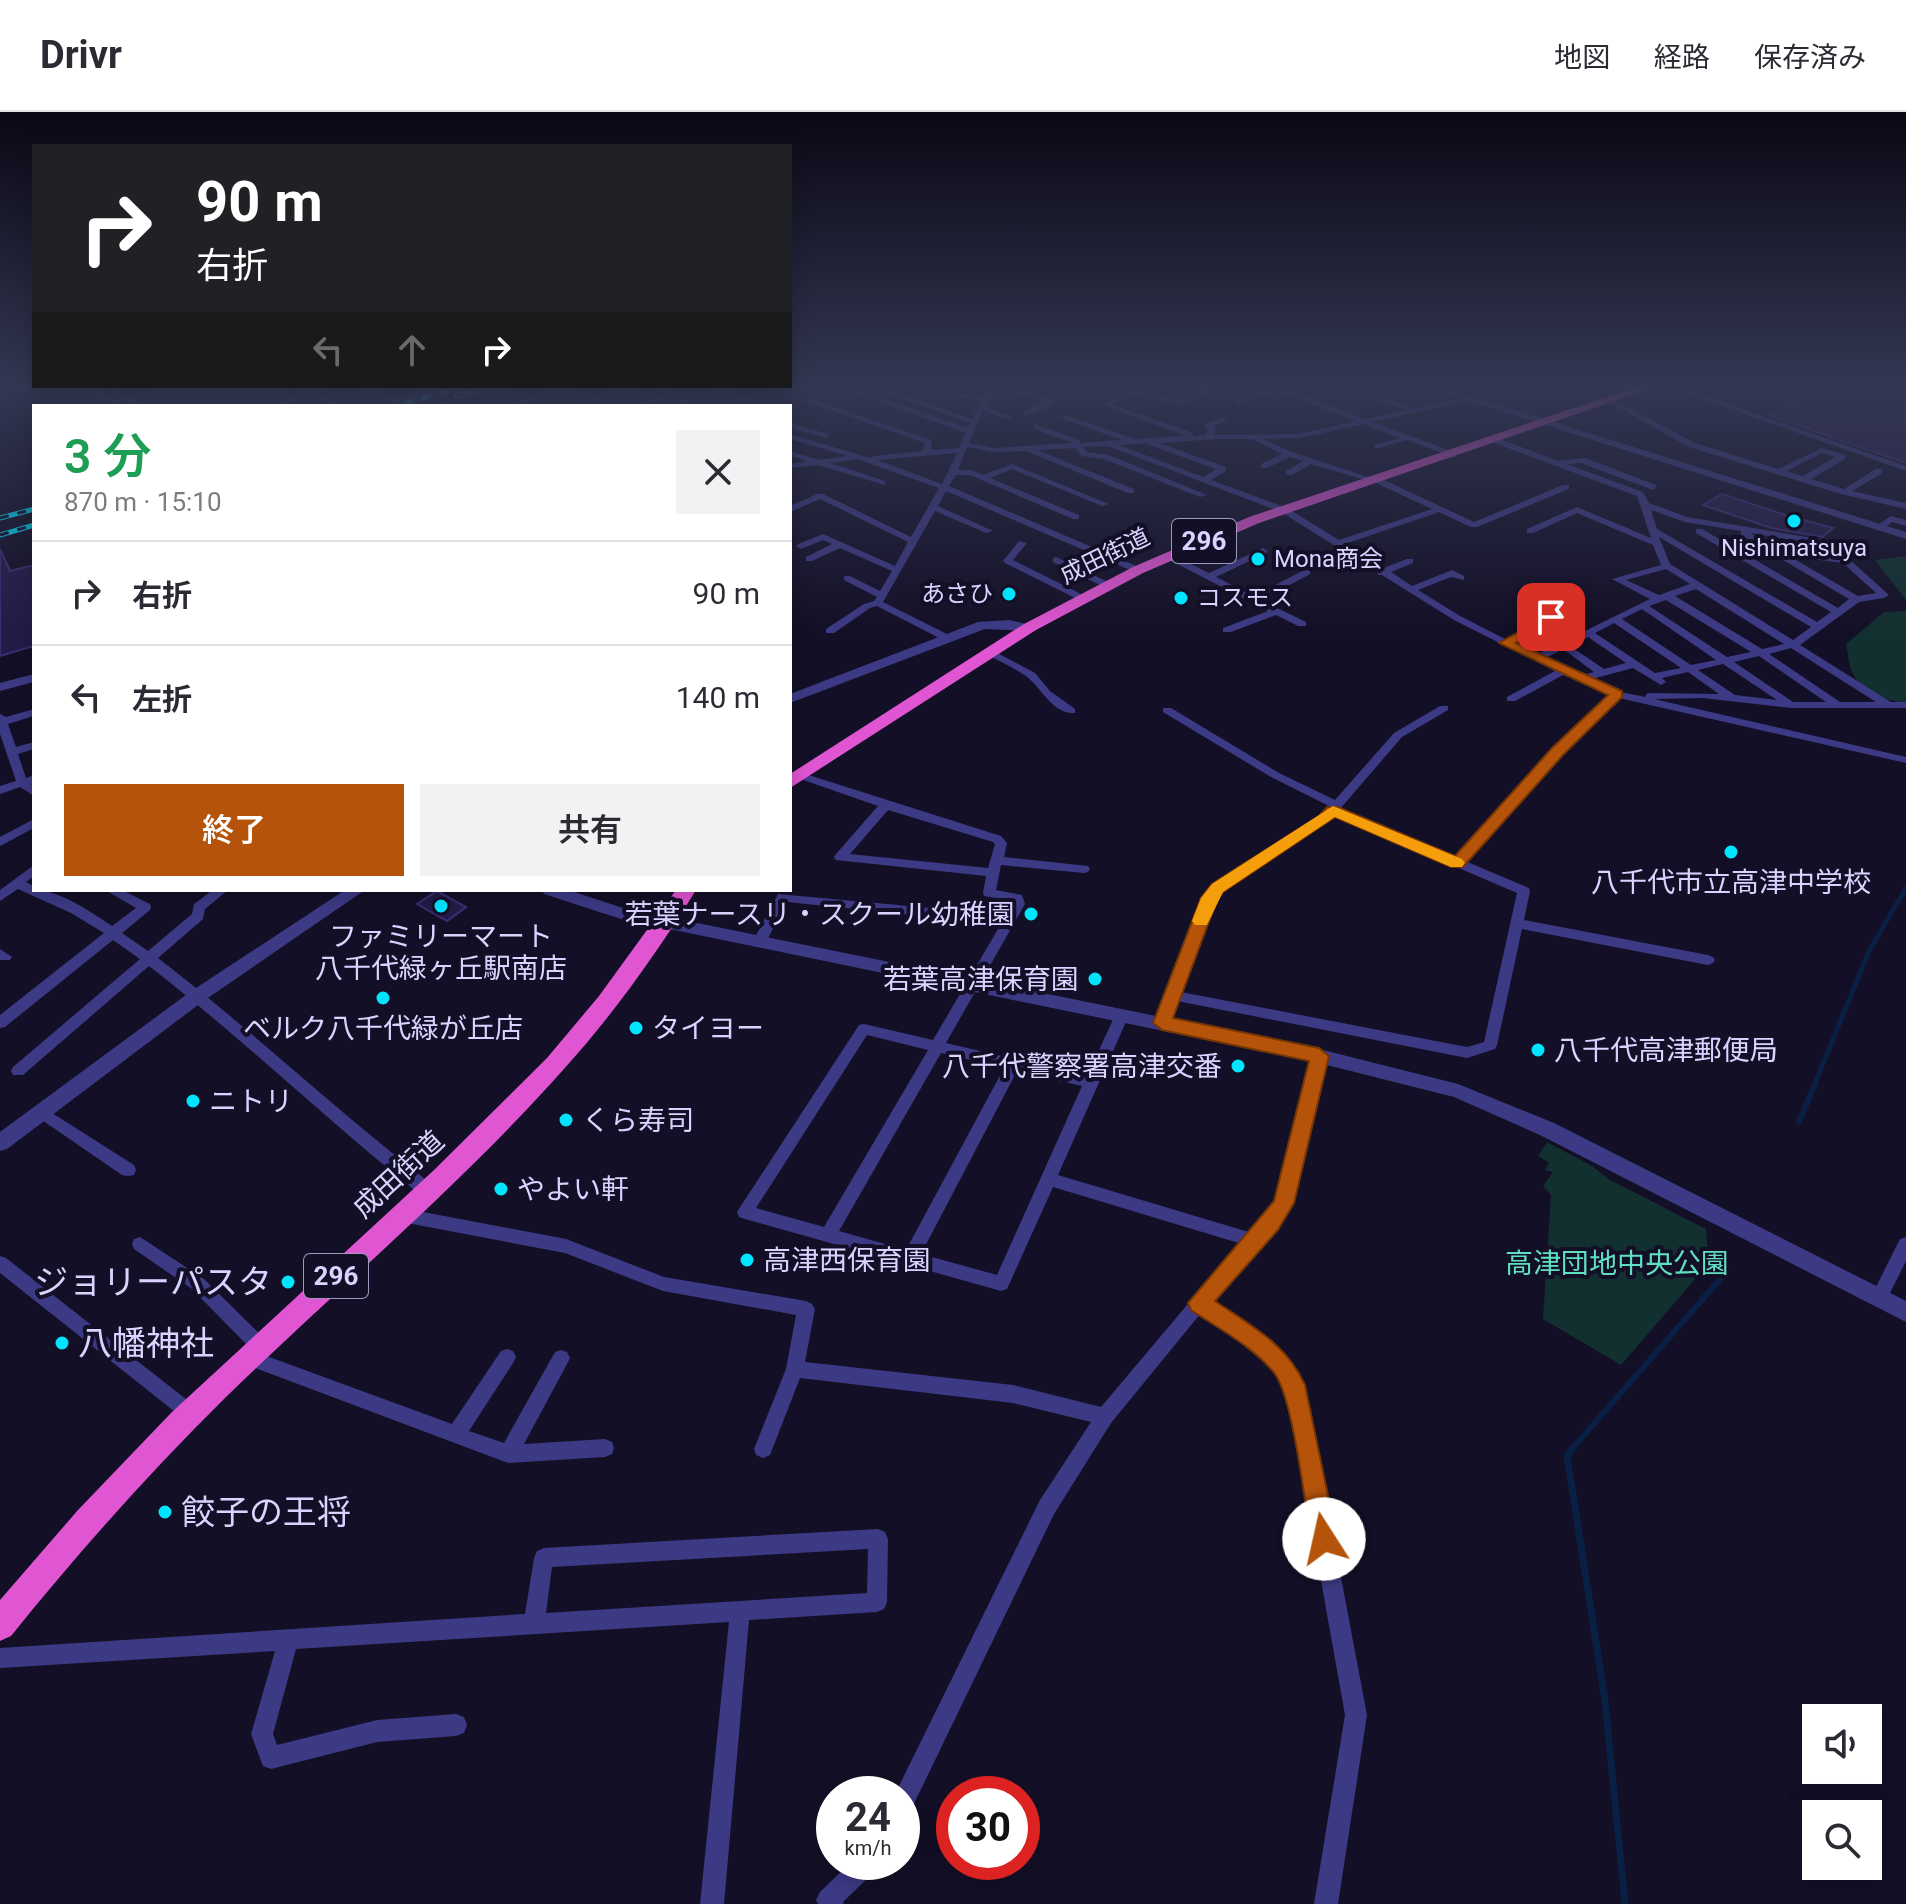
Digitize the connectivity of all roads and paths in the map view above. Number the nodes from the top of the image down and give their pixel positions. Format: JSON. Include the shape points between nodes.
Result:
{"nodes":[{"id":1,"x":834,"y":468,"type":"edge"},
{"id":2,"x":893,"y":468,"type":"edge"},
{"id":3,"x":948,"y":468,"type":"edge"},
{"id":4,"x":1008,"y":468,"type":"edge"},
{"id":5,"x":1016,"y":468,"type":"edge"},
{"id":6,"x":1074,"y":468,"type":"edge"},
{"id":7,"x":1133,"y":468,"type":"edge"},
{"id":8,"x":1171,"y":468,"type":"edge"},
{"id":9,"x":1219,"y":468,"type":"edge"},
{"id":10,"x":1298,"y":468,"type":"edge"},
{"id":11,"x":1332,"y":468,"type":"edge"},
{"id":12,"x":1414,"y":468,"type":"edge"},
{"id":13,"x":1572,"y":468,"type":"edge"},
{"id":14,"x":1602,"y":468,"type":"edge"},
{"id":15,"x":1685,"y":468,"type":"edge"},
{"id":16,"x":1768,"y":468,"type":"edge"},
{"id":17,"x":1786,"y":468,"type":"edge"},
{"id":18,"x":1824,"y":468,"type":"edge"},
{"id":19,"x":953,"y":470,"type":"junction"},
{"id":20,"x":1779,"y":471,"type":"junction"},
{"id":21,"x":1879,"y":471,"type":"dead end"},
{"id":22,"x":1289,"y":473,"type":"dead end"},
{"id":23,"x":982,"y":478,"type":"junction"},
{"id":24,"x":1804,"y":479,"type":"junction"},
{"id":25,"x":1204,"y":480,"type":"junction"},
{"id":26,"x":1375,"y":480,"type":"junction"},
{"id":27,"x":882,"y":483,"type":"dead end"},
{"id":28,"x":944,"y":486,"type":"junction"},
{"id":29,"x":1566,"y":487,"type":"dead end"},
{"id":30,"x":1653,"y":487,"type":"dead end"},
{"id":31,"x":1131,"y":491,"type":"dead end"},
{"id":32,"x":1844,"y":492,"type":"junction"},
{"id":33,"x":1203,"y":495,"type":"dead end"},
{"id":34,"x":1906,"y":496,"type":"edge"},
{"id":35,"x":1105,"y":504,"type":"dead end"},
{"id":36,"x":1644,"y":504,"type":"junction"},
{"id":37,"x":1892,"y":504,"type":"junction"},
{"id":38,"x":1906,"y":506,"type":"edge"},
{"id":39,"x":932,"y":507,"type":"junction"},
{"id":40,"x":792,"y":508,"type":"edge"},
{"id":41,"x":1284,"y":510,"type":"junction"},
{"id":42,"x":1436,"y":510,"type":"junction"},
{"id":43,"x":1076,"y":517,"type":"dead end"},
{"id":44,"x":1906,"y":523,"type":"edge"},
{"id":45,"x":1728,"y":526,"type":"junction"},
{"id":46,"x":1879,"y":528,"type":"junction"},
{"id":47,"x":989,"y":531,"type":"dead end"},
{"id":48,"x":1530,"y":531,"type":"dead end"},
{"id":49,"x":1656,"y":531,"type":"junction"},
{"id":50,"x":1699,"y":531,"type":"junction"},
{"id":51,"x":1906,"y":536,"type":"edge"},
{"id":52,"x":1670,"y":540,"type":"junction"},
{"id":53,"x":913,"y":541,"type":"junction"},
{"id":54,"x":1022,"y":543,"type":"dead end"},
{"id":55,"x":840,"y":544,"type":"junction"},
{"id":56,"x":1337,"y":544,"type":"junction"},
{"id":57,"x":1658,"y":544,"type":"junction"},
{"id":58,"x":801,"y":546,"type":"dead end"},
{"id":59,"x":1263,"y":551,"type":"dead end"},
{"id":60,"x":1782,"y":555,"type":"junction"},
{"id":61,"x":1167,"y":556,"type":"junction"},
{"id":62,"x":809,"y":559,"type":"dead end"},
{"id":63,"x":1056,"y":560,"type":"dead end"},
{"id":64,"x":1410,"y":561,"type":"dead end"},
{"id":65,"x":1846,"y":561,"type":"junction"},
{"id":66,"x":1667,"y":566,"type":"junction"},
{"id":67,"x":897,"y":570,"type":"junction"},
{"id":68,"x":1138,"y":570,"type":"junction"},
{"id":69,"x":1307,"y":572,"type":"dead end"},
{"id":70,"x":1381,"y":573,"type":"junction"},
{"id":71,"x":1209,"y":577,"type":"junction"},
{"id":72,"x":847,"y":578,"type":"dead end"},
{"id":73,"x":1461,"y":578,"type":"dead end"},
{"id":74,"x":1107,"y":585,"type":"junction"},
{"id":75,"x":1697,"y":585,"type":"junction"},
{"id":76,"x":1409,"y":590,"type":"junction"},
{"id":77,"x":1082,"y":598,"type":"junction"},
{"id":78,"x":1663,"y":598,"type":"junction"},
{"id":79,"x":1856,"y":599,"type":"junction"},
{"id":80,"x":880,"y":600,"type":"junction"},
{"id":81,"x":1253,"y":600,"type":"junction"},
{"id":82,"x":1642,"y":605,"type":"junction"},
{"id":83,"x":1276,"y":611,"type":"junction"},
{"id":84,"x":1838,"y":612,"type":"junction"},
{"id":85,"x":1541,"y":614,"type":"dead end"},
{"id":86,"x":1615,"y":619,"type":"junction"},
{"id":87,"x":1302,"y":624,"type":"dead end"},
{"id":88,"x":1030,"y":627,"type":"junction"},
{"id":89,"x":1818,"y":627,"type":"junction"},
{"id":90,"x":1227,"y":630,"type":"dead end"},
{"id":91,"x":830,"y":631,"type":"dead end"},
{"id":92,"x":1589,"y":633,"type":"junction"},
{"id":93,"x":949,"y":639,"type":"junction"},
{"id":94,"x":1505,"y":643,"type":"junction"},
{"id":95,"x":1563,"y":645,"type":"junction"},
{"id":96,"x":1793,"y":645,"type":"junction"},
{"id":97,"x":990,"y":652,"type":"junction"},
{"id":98,"x":1761,"y":653,"type":"junction"},
{"id":99,"x":1536,"y":659,"type":"junction"},
{"id":100,"x":1725,"y":661,"type":"junction"},
{"id":101,"x":1635,"y":664,"type":"junction"},
{"id":102,"x":1690,"y":669,"type":"junction"},
{"id":103,"x":1562,"y":671,"type":"junction"},
{"id":104,"x":1602,"y":673,"type":"junction"},
{"id":105,"x":1654,"y":677,"type":"junction"},
{"id":106,"x":32,"y":679,"type":"edge"},
{"id":107,"x":1581,"y":679,"type":"junction"},
{"id":108,"x":0,"y":687,"type":"edge"},
{"id":109,"x":1617,"y":694,"type":"junction"},
{"id":110,"x":1680,"y":695,"type":"junction"},
{"id":111,"x":792,"y":698,"type":"edge"},
{"id":112,"x":1511,"y":699,"type":"dead end"},
{"id":113,"x":1638,"y":699,"type":"junction"},
{"id":114,"x":1734,"y":699,"type":"junction"},
{"id":115,"x":1791,"y":705,"type":"junction"},
{"id":116,"x":1906,"y":705,"type":"edge"},
{"id":117,"x":1890,"y":706,"type":"junction"},
{"id":118,"x":1839,"y":707,"type":"junction"},
{"id":119,"x":1444,"y":708,"type":"dead end"},
{"id":120,"x":1167,"y":710,"type":"dead end"},
{"id":121,"x":1071,"y":711,"type":"dead end"},
{"id":122,"x":32,"y":712,"type":"edge"},
{"id":123,"x":1,"y":719,"type":"edge"},
{"id":124,"x":32,"y":746,"type":"edge"},
{"id":125,"x":13,"y":752,"type":"junction"},
{"id":126,"x":1906,"y":760,"type":"edge"},
{"id":127,"x":794,"y":779,"type":"edge"},
{"id":128,"x":28,"y":781,"type":"edge"},
{"id":129,"x":0,"y":790,"type":"edge"},
{"id":130,"x":886,"y":805,"type":"junction"},
{"id":131,"x":1334,"y":808,"type":"junction"},
{"id":132,"x":32,"y":827,"type":"edge"},
{"id":133,"x":0,"y":842,"type":"edge"},
{"id":134,"x":1457,"y":863,"type":"junction"},
{"id":135,"x":995,"y":867,"type":"junction"},
{"id":136,"x":1084,"y":869,"type":"dead end"},
{"id":137,"x":32,"y":871,"type":"edge"},
{"id":138,"x":17,"y":883,"type":"junction"},
{"id":139,"x":32,"y":890,"type":"edge"},
{"id":140,"x":36,"y":892,"type":"edge"},
{"id":141,"x":115,"y":892,"type":"edge"},
{"id":142,"x":219,"y":892,"type":"edge"},
{"id":143,"x":354,"y":892,"type":"edge"},
{"id":144,"x":556,"y":892,"type":"edge"},
{"id":145,"x":685,"y":892,"type":"edge"},
{"id":146,"x":0,"y":897,"type":"edge"},
{"id":147,"x":1010,"y":920,"type":"junction"},
{"id":148,"x":664,"y":922,"type":"junction"},
{"id":149,"x":1516,"y":923,"type":"junction"},
{"id":150,"x":112,"y":933,"type":"junction"},
{"id":151,"x":760,"y":941,"type":"junction"},
{"id":152,"x":146,"y":958,"type":"junction"},
{"id":153,"x":1708,"y":960,"type":"dead end"},
{"id":154,"x":974,"y":985,"type":"junction"},
{"id":155,"x":1173,"y":995,"type":"junction"},
{"id":156,"x":196,"y":997,"type":"junction"},
{"id":157,"x":1122,"y":1015,"type":"junction"},
{"id":158,"x":0,"y":1023,"type":"edge"},
{"id":159,"x":1162,"y":1023,"type":"junction"},
{"id":160,"x":939,"y":1047,"type":"junction"},
{"id":161,"x":1319,"y":1056,"type":"junction"},
{"id":162,"x":1013,"y":1064,"type":"junction"},
{"id":163,"x":18,"y":1071,"type":"dead end"},
{"id":164,"x":1092,"y":1083,"type":"junction"},
{"id":165,"x":41,"y":1112,"type":"junction"},
{"id":166,"x":0,"y":1143,"type":"edge"},
{"id":167,"x":128,"y":1170,"type":"dead end"},
{"id":168,"x":1049,"y":1179,"type":"junction"},
{"id":169,"x":428,"y":1191,"type":"junction"},
{"id":170,"x":402,"y":1215,"type":"junction"},
{"id":171,"x":828,"y":1235,"type":"junction"},
{"id":172,"x":1255,"y":1241,"type":"junction"},
{"id":173,"x":140,"y":1244,"type":"dead end"},
{"id":174,"x":1906,"y":1244,"type":"edge"},
{"id":175,"x":910,"y":1259,"type":"junction"},
{"id":176,"x":0,"y":1263,"type":"edge"},
{"id":177,"x":1879,"y":1298,"type":"junction"},
{"id":178,"x":1199,"y":1303,"type":"junction"},
{"id":179,"x":1906,"y":1312,"type":"edge"},
{"id":180,"x":254,"y":1352,"type":"junction"},
{"id":181,"x":507,"y":1357,"type":"dead end"},
{"id":182,"x":561,"y":1358,"type":"dead end"},
{"id":183,"x":795,"y":1369,"type":"junction"},
{"id":184,"x":190,"y":1413,"type":"junction"},
{"id":185,"x":1105,"y":1417,"type":"junction"},
{"id":186,"x":456,"y":1435,"type":"junction"},
{"id":187,"x":605,"y":1448,"type":"dead end"},
{"id":188,"x":763,"y":1449,"type":"dead end"},
{"id":189,"x":508,"y":1454,"type":"junction"},
{"id":190,"x":740,"y":1609,"type":"junction"},
{"id":191,"x":534,"y":1623,"type":"junction"},
{"id":192,"x":0,"y":1625,"type":"edge"},
{"id":193,"x":289,"y":1639,"type":"junction"},
{"id":194,"x":0,"y":1658,"type":"edge"},
{"id":195,"x":456,"y":1725,"type":"dead end"},
{"id":196,"x":916,"y":1776,"type":"edge"},
{"id":197,"x":850,"y":1880,"type":"edge"},
{"id":198,"x":827,"y":1903,"type":"edge"},
{"id":199,"x":712,"y":1904,"type":"edge"},
{"id":200,"x":1326,"y":1904,"type":"edge"}],
"edges":[{"from":1,"to":27,"type":"street"},
{"from":2,"to":28,"type":"street"},
{"from":3,"to":19,"type":"street"},
{"from":4,"to":23,"type":"street"},
{"from":5,"to":35,"type":"street"},
{"from":6,"to":31,"type":"street"},
{"from":7,"to":33,"type":"street"},
{"from":8,"to":25,"type":"street"},
{"from":9,"to":25,"type":"street","via":[[1223,469]]},
{"from":10,"to":22,"type":"street"},
{"from":11,"to":26,"type":"street"},
{"from":12,"to":26,"type":"highway","name":"成田街道","number":"296"},
{"from":13,"to":36,"type":"street","via":[[1635,491]]},
{"from":14,"to":30,"type":"street"},
{"from":15,"to":46,"type":"street"},
{"from":16,"to":20,"type":"street"},
{"from":17,"to":20,"type":"street"},
{"from":18,"to":24,"type":"street"},
{"from":19,"to":23,"type":"street"},
{"from":19,"to":28,"type":"street"},
{"from":20,"to":24,"type":"street"},
{"from":21,"to":32,"type":"street"},
{"from":23,"to":43,"type":"street"},
{"from":24,"to":32,"type":"street"},
{"from":25,"to":41,"type":"street"},
{"from":26,"to":41,"type":"highway","name":"成田街道","number":"296"},
{"from":26,"to":42,"type":"street"},
{"from":28,"to":39,"type":"street"},
{"from":28,"to":68,"type":"street"},
{"from":29,"to":42,"type":"street","via":[[1474,525]]},
{"from":32,"to":37,"type":"street"},
{"from":34,"to":37,"type":"street"},
{"from":36,"to":45,"type":"street","via":[[1685,519]]},
{"from":36,"to":49,"type":"street"},
{"from":37,"to":38,"type":"street"},
{"from":39,"to":47,"type":"street"},
{"from":39,"to":53,"type":"street"},
{"from":40,"to":53,"type":"street","via":[[820,496]]},
{"from":41,"to":56,"type":"street"},
{"from":41,"to":61,"type":"highway","name":"成田街道","number":"296"},
{"from":42,"to":56,"type":"street"},
{"from":44,"to":46,"type":"street","via":[[1891,519]]},
{"from":45,"to":50,"type":"street"},
{"from":45,"to":60,"type":"street"},
{"from":45,"to":65,"type":"street","via":[[1833,544]]},
{"from":46,"to":51,"type":"street"},
{"from":48,"to":57,"type":"street","via":[[1577,510]]},
{"from":49,"to":52,"type":"street"},
{"from":49,"to":57,"type":"street"},
{"from":50,"to":52,"type":"street"},
{"from":50,"to":84,"type":"street"},
{"from":52,"to":89,"type":"street"},
{"from":53,"to":67,"type":"street"},
{"from":54,"to":77,"type":"street","via":[[1008,561]]},
{"from":55,"to":58,"type":"street","via":[[823,537]]},
{"from":55,"to":62,"type":"street"},
{"from":55,"to":67,"type":"street"},
{"from":56,"to":70,"type":"street"},
{"from":57,"to":66,"type":"street"},
{"from":59,"to":71,"type":"street"},
{"from":60,"to":65,"type":"street"},
{"from":60,"to":79,"type":"street"},
{"from":61,"to":68,"type":"highway","name":"成田街道","number":"296"},
{"from":61,"to":71,"type":"street"},
{"from":63,"to":74,"type":"street"},
{"from":64,"to":70,"type":"street"},
{"from":65,"to":79,"type":"street","via":[[1884,595]]},
{"from":66,"to":75,"type":"street"},
{"from":66,"to":78,"type":"street","via":[[1617,579]]},
{"from":67,"to":80,"type":"street"},
{"from":68,"to":74,"type":"highway","name":"成田街道","number":"296"},
{"from":69,"to":81,"type":"street"},
{"from":70,"to":76,"type":"street"},
{"from":71,"to":81,"type":"street"},
{"from":72,"to":80,"type":"street"},
{"from":73,"to":76,"type":"street","via":[[1452,573]]},
{"from":74,"to":77,"type":"highway","name":"成田街道","number":"296"},
{"from":75,"to":78,"type":"street"},
{"from":75,"to":96,"type":"street"},
{"from":76,"to":94,"type":"street"},
{"from":77,"to":88,"type":"highway","name":"成田街道","number":"296"},
{"from":78,"to":82,"type":"street"},
{"from":78,"to":98,"type":"street"},
{"from":79,"to":84,"type":"street"},
{"from":80,"to":91,"type":"street"},
{"from":80,"to":93,"type":"street"},
{"from":81,"to":83,"type":"street"},
{"from":82,"to":86,"type":"street"},
{"from":82,"to":100,"type":"street"},
{"from":83,"to":87,"type":"street"},
{"from":83,"to":90,"type":"street"},
{"from":84,"to":89,"type":"street"},
{"from":85,"to":94,"type":"street","via":[[1551,617]]},
{"from":86,"to":92,"type":"street"},
{"from":86,"to":102,"type":"street"},
{"from":88,"to":93,"type":"street","via":[[983,625]]},
{"from":88,"to":97,"type":"highway","name":"成田街道","number":"296"},
{"from":89,"to":96,"type":"street"},
{"from":92,"to":95,"type":"street"},
{"from":92,"to":101,"type":"street"},
{"from":93,"to":111,"type":"street"},
{"from":94,"to":99,"type":"street"},
{"from":95,"to":99,"type":"street"},
{"from":95,"to":104,"type":"street"},
{"from":96,"to":98,"type":"street"},
{"from":96,"to":117,"type":"street"},
{"from":97,"to":121,"type":"street","via":[[1031,675]]},
{"from":97,"to":127,"type":"highway","name":"成田街道","number":"296"},
{"from":98,"to":100,"type":"street"},
{"from":98,"to":118,"type":"street"},
{"from":99,"to":103,"type":"street"},
{"from":100,"to":102,"type":"street"},
{"from":100,"to":115,"type":"street"},
{"from":101,"to":104,"type":"street"},
{"from":101,"to":105,"type":"street"},
{"from":102,"to":105,"type":"street"},
{"from":102,"to":114,"type":"street"},
{"from":103,"to":107,"type":"street"},
{"from":103,"to":112,"type":"street"},
{"from":104,"to":107,"type":"street"},
{"from":105,"to":110,"type":"street"},
{"from":106,"to":108,"type":"street"},
{"from":107,"to":109,"type":"street"},
{"from":109,"to":113,"type":"street"},
{"from":109,"to":134,"type":"street"},
{"from":110,"to":113,"type":"street"},
{"from":110,"to":114,"type":"street"},
{"from":113,"to":126,"type":"street"},
{"from":114,"to":115,"type":"street"},
{"from":115,"to":118,"type":"street"},
{"from":116,"to":117,"type":"street"},
{"from":117,"to":118,"type":"street"},
{"from":119,"to":131,"type":"street","via":[[1398,735]]},
{"from":120,"to":131,"type":"street"},
{"from":122,"to":123,"type":"street"},
{"from":123,"to":125,"type":"street"},
{"from":124,"to":125,"type":"street"},
{"from":125,"to":128,"type":"street"},
{"from":127,"to":130,"type":"street"},
{"from":128,"to":129,"type":"street"},
{"from":130,"to":135,"type":"street","via":[[997,839],[1001,843]]},
{"from":130,"to":135,"type":"street","via":[[840,857]]},
{"from":131,"to":134,"type":"street"},
{"from":131,"to":155,"type":"street","via":[[1218,888]]},
{"from":132,"to":133,"type":"street"},
{"from":134,"to":149,"type":"street","via":[[1524,891]]},
{"from":135,"to":136,"type":"street"},
{"from":135,"to":147,"type":"street","via":[[989,893],[1017,898],[1019,904]]},
{"from":137,"to":138,"type":"street"},
{"from":138,"to":139,"type":"street"},
{"from":138,"to":146,"type":"street"},
{"from":140,"to":150,"type":"street"},
{"from":141,"to":150,"type":"street","via":[[145,907]]},
{"from":142,"to":152,"type":"street"},
{"from":143,"to":156,"type":"street"},
{"from":144,"to":148,"type":"street"},
{"from":145,"to":148,"type":"highway","name":"成田街道","number":"296"},
{"from":147,"to":151,"type":"street","via":[[783,897]]},
{"from":147,"to":154,"type":"street"},
{"from":148,"to":151,"type":"street"},
{"from":148,"to":169,"type":"highway","name":"成田街道","number":"296","via":[[600,1012],[555,1064]]},
{"from":149,"to":153,"type":"street"},
{"from":149,"to":155,"type":"street","via":[[1490,1045],[1467,1053]]},
{"from":150,"to":152,"type":"street"},
{"from":150,"to":158,"type":"street"},
{"from":151,"to":154,"type":"street"},
{"from":152,"to":156,"type":"street"},
{"from":152,"to":163,"type":"street"},
{"from":154,"to":157,"type":"street"},
{"from":154,"to":160,"type":"street"},
{"from":155,"to":159,"type":"street"},
{"from":156,"to":165,"type":"street"},
{"from":156,"to":169,"type":"street"},
{"from":157,"to":159,"type":"street"},
{"from":157,"to":164,"type":"street"},
{"from":159,"to":161,"type":"street"},
{"from":160,"to":162,"type":"street"},
{"from":160,"to":171,"type":"street"},
{"from":160,"to":171,"type":"street","via":[[864,1029],[745,1212]]},
{"from":161,"to":172,"type":"street","via":[[1284,1203]]},
{"from":161,"to":177,"type":"street","via":[[1458,1091],[1547,1129]]},
{"from":162,"to":164,"type":"street"},
{"from":162,"to":175,"type":"street"},
{"from":164,"to":168,"type":"street"},
{"from":165,"to":166,"type":"street"},
{"from":165,"to":167,"type":"street"},
{"from":168,"to":172,"type":"street"},
{"from":168,"to":175,"type":"street","via":[[1001,1284]]},
{"from":169,"to":170,"type":"highway","name":"成田街道","number":"296"},
{"from":170,"to":180,"type":"highway","name":"成田街道","number":"296"},
{"from":170,"to":183,"type":"street","via":[[566,1246],[663,1284],[806,1309]]},
{"from":171,"to":175,"type":"street"},
{"from":172,"to":178,"type":"street"},
{"from":173,"to":180,"type":"street","via":[[198,1284]]},
{"from":174,"to":177,"type":"street"},
{"from":176,"to":184,"type":"street"},
{"from":177,"to":179,"type":"street"},
{"from":178,"to":185,"type":"street"},
{"from":178,"to":200,"type":"street","via":[[1270,1352],[1285,1369],[1304,1431],[1356,1715]]},
{"from":180,"to":184,"type":"highway","name":"成田街道","number":"296"},
{"from":180,"to":186,"type":"street"},
{"from":181,"to":186,"type":"street"},
{"from":182,"to":189,"type":"street"},
{"from":183,"to":185,"type":"street","via":[[1013,1394]]},
{"from":183,"to":188,"type":"street"},
{"from":184,"to":192,"type":"highway","name":"成田街道","number":"296"},
{"from":185,"to":196,"type":"street","via":[[1047,1507]]},
{"from":186,"to":189,"type":"street"},
{"from":187,"to":189,"type":"street"},
{"from":190,"to":191,"type":"street"},
{"from":190,"to":191,"type":"street","via":[[877,1602],[878,1539],[544,1558]]},
{"from":190,"to":199,"type":"street"},
{"from":191,"to":193,"type":"street"},
{"from":193,"to":194,"type":"street"},
{"from":193,"to":195,"type":"street","via":[[262,1734],[271,1758],[377,1731]]},
{"from":197,"to":198,"type":"street"}]}
